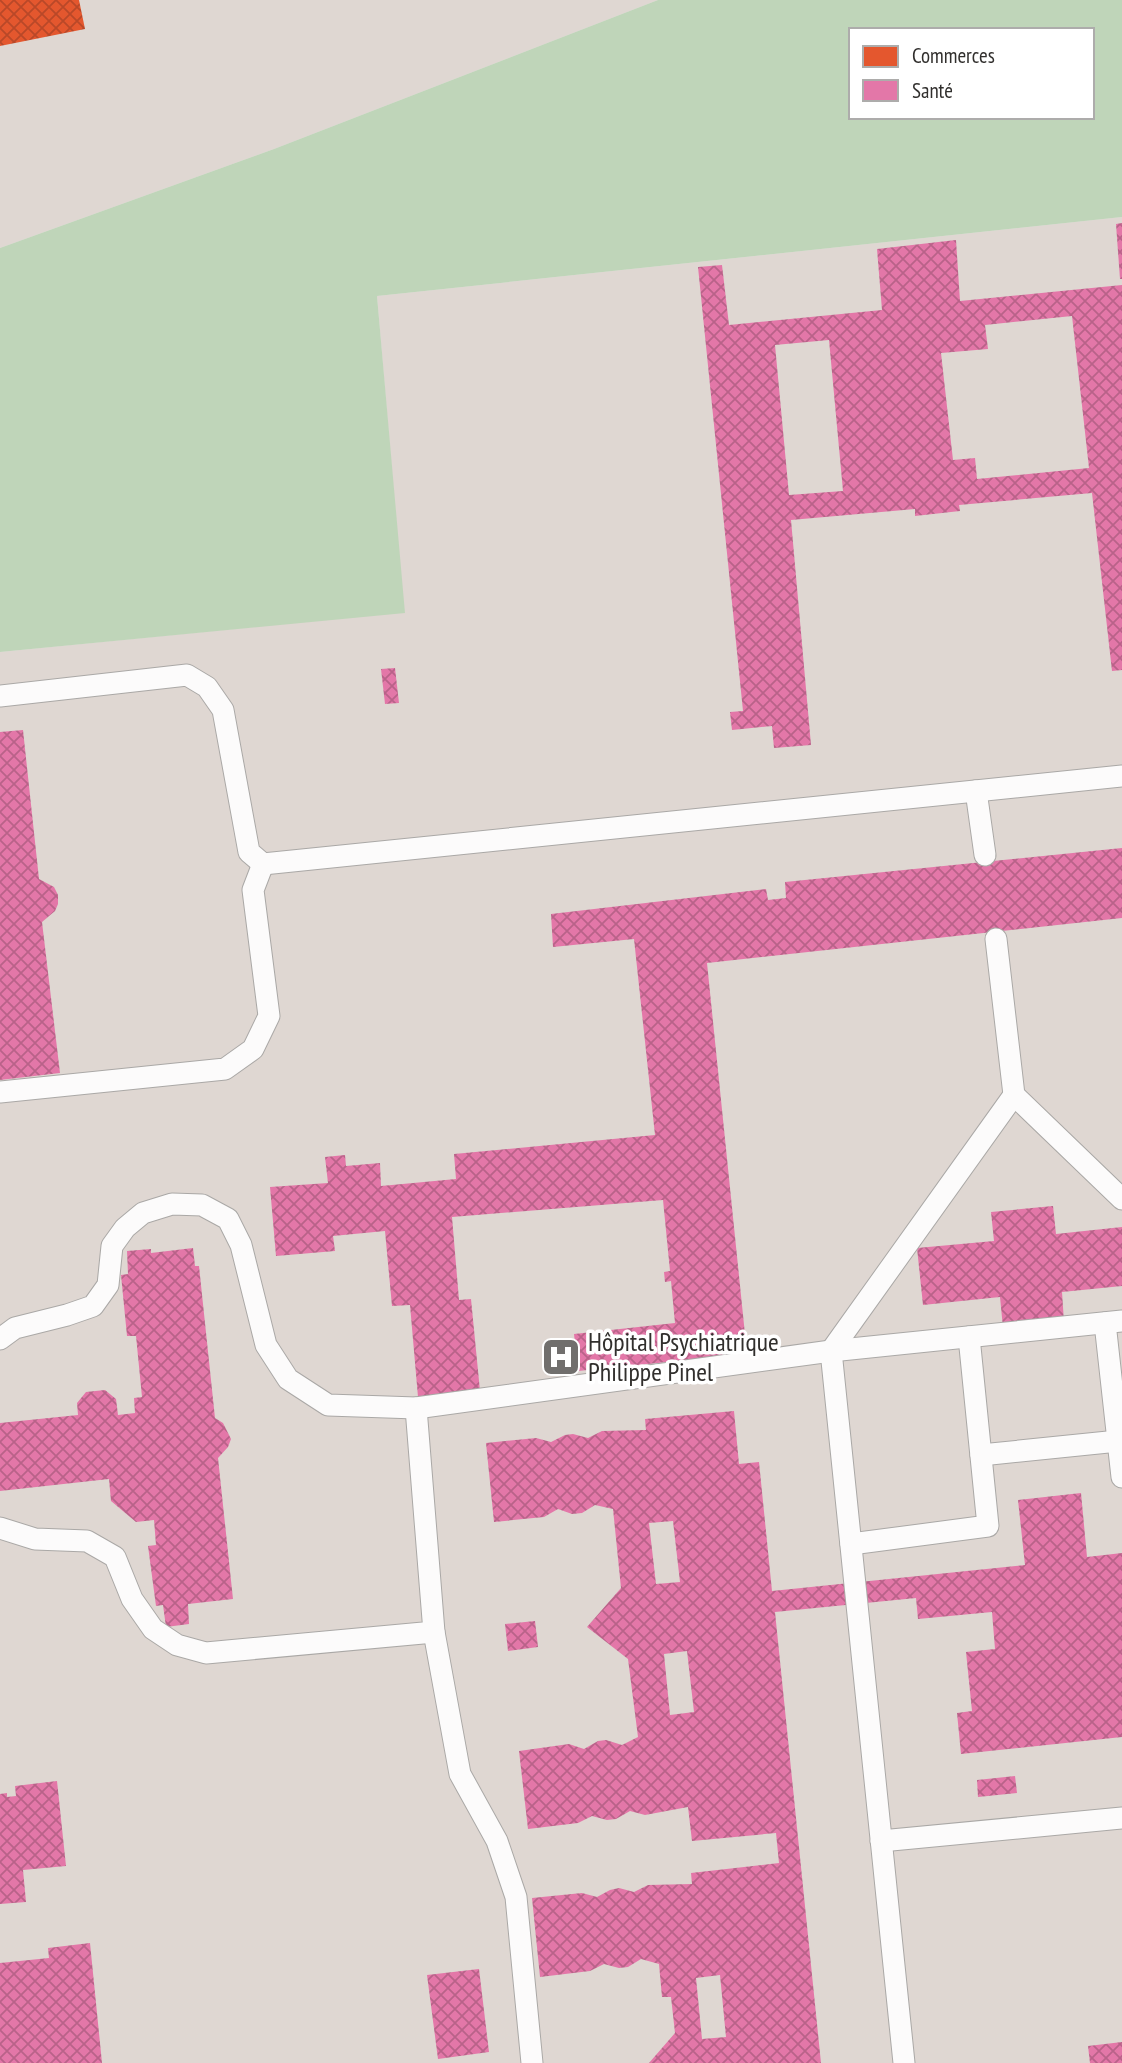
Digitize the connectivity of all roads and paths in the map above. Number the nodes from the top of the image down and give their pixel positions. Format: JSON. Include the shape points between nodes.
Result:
{"nodes":[{"id":1,"x":0,"y":696,"type":"edge"},
{"id":2,"x":1122,"y":776,"type":"edge"},
{"id":3,"x":976,"y":791,"type":"junction"},
{"id":4,"x":985,"y":855,"type":"dead end"},
{"id":5,"x":263,"y":864,"type":"junction"},
{"id":6,"x":996,"y":939,"type":"dead end"},
{"id":7,"x":0,"y":1092,"type":"edge"},
{"id":8,"x":1014,"y":1095,"type":"junction"},
{"id":9,"x":1122,"y":1199,"type":"edge"},
{"id":10,"x":1114,"y":1322,"type":"edge"},
{"id":11,"x":969,"y":1337,"type":"junction"},
{"id":12,"x":0,"y":1339,"type":"edge"},
{"id":13,"x":831,"y":1351,"type":"junction"},
{"id":14,"x":416,"y":1408,"type":"junction"},
{"id":15,"x":1118,"y":1440,"type":"junction"},
{"id":16,"x":981,"y":1455,"type":"junction"},
{"id":17,"x":1122,"y":1477,"type":"edge"},
{"id":18,"x":0,"y":1528,"type":"edge"},
{"id":19,"x":851,"y":1544,"type":"junction"},
{"id":20,"x":434,"y":1632,"type":"junction"},
{"id":21,"x":1122,"y":1818,"type":"edge"},
{"id":22,"x":881,"y":1840,"type":"junction"},
{"id":23,"x":532,"y":2063,"type":"edge"},
{"id":24,"x":904,"y":2063,"type":"edge"}],
"edges":[{"from":1,"to":5,"type":"lane","via":[[187,675],[207,687],[223,710],[249,852]]},
{"from":2,"to":3,"type":"lane"},
{"from":3,"to":4,"type":"lane"},
{"from":3,"to":5,"type":"lane"},
{"from":5,"to":7,"type":"lane","via":[[253,890],[269,1016],[253,1049],[225,1069]]},
{"from":6,"to":8,"type":"lane"},
{"from":8,"to":9,"type":"lane"},
{"from":8,"to":13,"type":"lane"},
{"from":10,"to":11,"type":"lane"},
{"from":10,"to":15,"type":"lane"},
{"from":11,"to":13,"type":"lane"},
{"from":11,"to":16,"type":"lane"},
{"from":12,"to":14,"type":"lane","via":[[15,1328],[93,1306],[108,1285],[112,1246],[143,1213],[172,1204],[202,1205],[228,1219],[241,1245],[266,1345],[288,1379],[328,1405]]},
{"from":13,"to":14,"type":"lane"},
{"from":13,"to":19,"type":"lane"},
{"from":14,"to":20,"type":"lane"},
{"from":15,"to":16,"type":"lane"},
{"from":15,"to":17,"type":"lane"},
{"from":16,"to":19,"type":"lane","via":[[988,1526]]},
{"from":18,"to":20,"type":"lane","via":[[35,1539],[87,1541],[115,1557],[132,1599],[153,1629],[177,1645],[206,1653]]},
{"from":19,"to":22,"type":"lane"},
{"from":20,"to":23,"type":"lane","via":[[460,1774],[497,1841],[516,1897]]},
{"from":21,"to":22,"type":"lane"},
{"from":22,"to":24,"type":"lane"}]}
